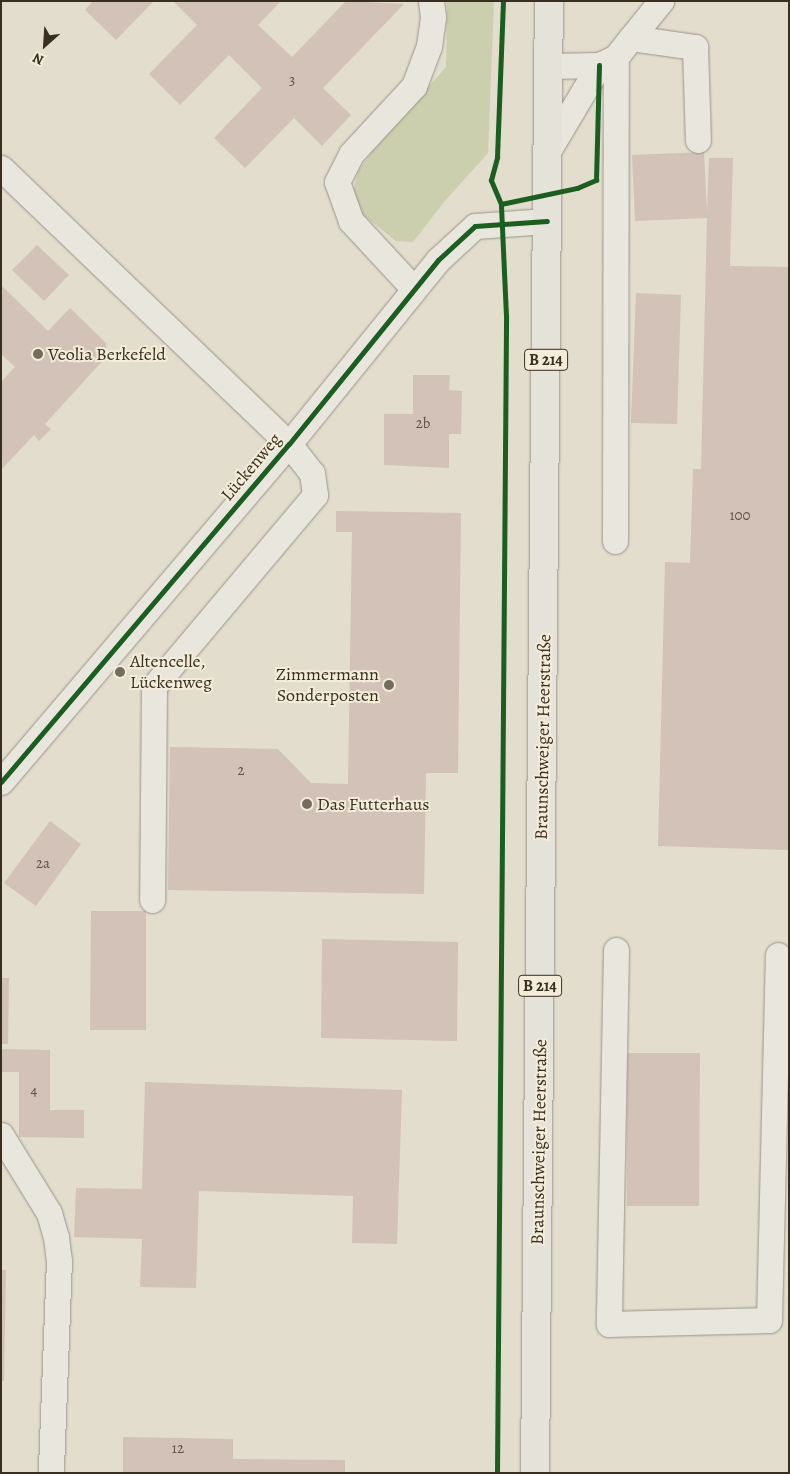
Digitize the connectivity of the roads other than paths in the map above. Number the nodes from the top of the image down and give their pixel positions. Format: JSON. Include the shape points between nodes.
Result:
{"nodes":[{"id":1,"x":431,"y":1,"type":"edge"},
{"id":2,"x":549,"y":1,"type":"edge"},
{"id":3,"x":661,"y":1,"type":"edge"},
{"id":4,"x":615,"y":53,"type":"junction"},
{"id":5,"x":549,"y":66,"type":"junction"},
{"id":6,"x":698,"y":140,"type":"dead end"},
{"id":7,"x":548,"y":150,"type":"junction"},
{"id":8,"x":1,"y":168,"type":"edge"},
{"id":9,"x":547,"y":221,"type":"junction"},
{"id":10,"x":414,"y":289,"type":"junction"},
{"id":11,"x":289,"y":444,"type":"junction"},
{"id":12,"x":615,"y":541,"type":"dead end"},
{"id":13,"x":1,"y":782,"type":"edge"},
{"id":14,"x":152,"y":900,"type":"dead end"},
{"id":15,"x":616,"y":950,"type":"dead end"},
{"id":16,"x":778,"y":955,"type":"dead end"},
{"id":17,"x":1,"y":1135,"type":"edge"},
{"id":18,"x":51,"y":1473,"type":"edge"},
{"id":19,"x":536,"y":1473,"type":"edge"}],
"edges":[{"from":1,"to":10,"type":"street","via":[[433,16],[429,46],[414,86],[351,154],[337,182],[351,221]]},
{"from":2,"to":5,"type":"main road","name":"Braunschweiger Heerstraße","number":"B 214"},
{"from":3,"to":4,"type":"street"},
{"from":4,"to":5,"type":"street"},
{"from":4,"to":6,"type":"street","via":[[695,46]]},
{"from":4,"to":7,"type":"street"},
{"from":4,"to":12,"type":"street"},
{"from":5,"to":7,"type":"main road","name":"Braunschweiger Heerstraße","number":"B 214"},
{"from":7,"to":9,"type":"main road","name":"Braunschweiger Heerstraße","number":"B 214"},
{"from":8,"to":11,"type":"street"},
{"from":9,"to":10,"type":"street","name":"Lückenweg","via":[[474,226],[438,260]]},
{"from":9,"to":19,"type":"main road","name":"Braunschweiger Heerstraße","number":"B 214"},
{"from":10,"to":11,"type":"street","name":"Lückenweg"},
{"from":11,"to":13,"type":"street","name":"Lückenweg"},
{"from":11,"to":14,"type":"street","via":[[312,473],[315,495],[154,686]]},
{"from":15,"to":16,"type":"street","via":[[609,1324],[769,1320]]},
{"from":17,"to":18,"type":"street","via":[[49,1213],[56,1237],[59,1260]]}]}
